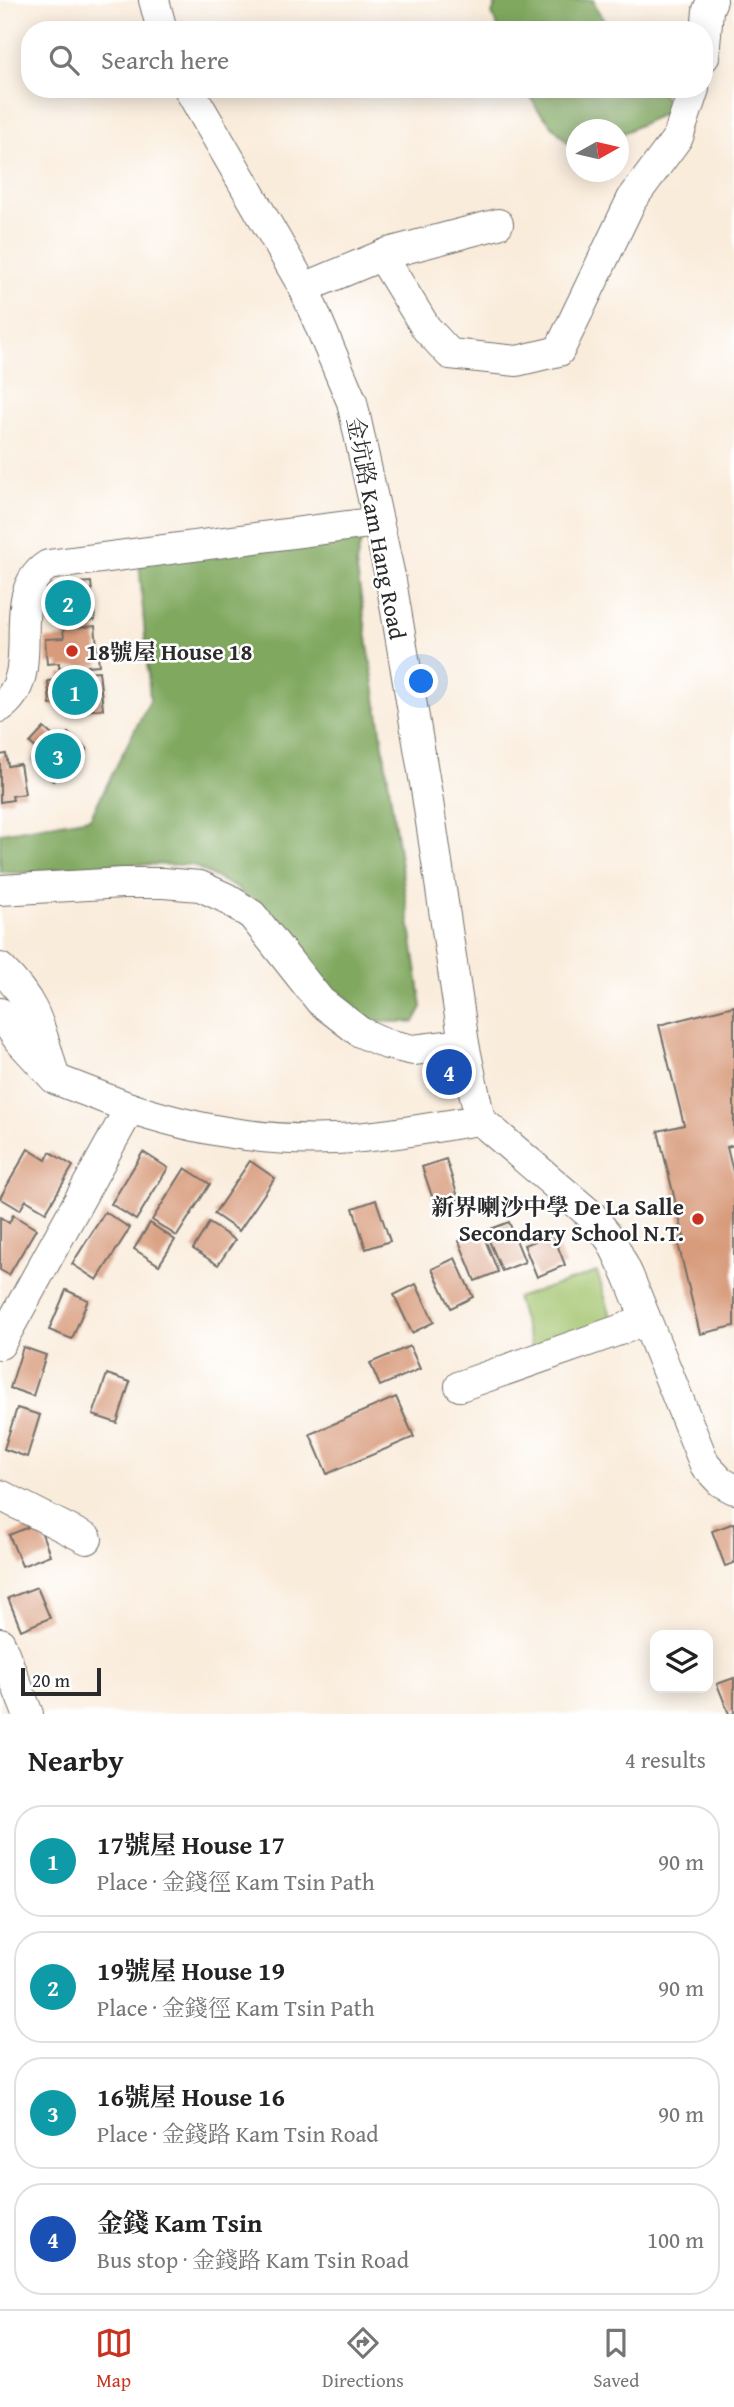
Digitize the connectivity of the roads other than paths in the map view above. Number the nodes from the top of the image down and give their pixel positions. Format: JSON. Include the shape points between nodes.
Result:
{"nodes":[{"id":1,"x":154,"y":0,"type":"edge"},
{"id":2,"x":712,"y":0,"type":"edge"},
{"id":3,"x":160,"y":21,"type":"edge"},
{"id":4,"x":708,"y":21,"type":"edge"},
{"id":5,"x":194,"y":98,"type":"edge"},
{"id":6,"x":691,"y":98,"type":"edge"},
{"id":7,"x":498,"y":224,"type":"dead end"},
{"id":8,"x":382,"y":256,"type":"junction"},
{"id":9,"x":304,"y":288,"type":"junction"},
{"id":10,"x":378,"y":522,"type":"junction"},
{"id":11,"x":0,"y":707,"type":"edge"},
{"id":12,"x":0,"y":890,"type":"edge"},
{"id":13,"x":0,"y":968,"type":"edge"},
{"id":14,"x":0,"y":1013,"type":"edge"},
{"id":15,"x":464,"y":1044,"type":"junction"},
{"id":16,"x":55,"y":1079,"type":"junction"},
{"id":17,"x":130,"y":1108,"type":"junction"},
{"id":18,"x":480,"y":1120,"type":"junction"},
{"id":19,"x":645,"y":1321,"type":"junction"},
{"id":20,"x":0,"y":1344,"type":"edge"},
{"id":21,"x":460,"y":1386,"type":"dead end"},
{"id":22,"x":734,"y":1489,"type":"edge"},
{"id":23,"x":0,"y":1495,"type":"edge"},
{"id":24,"x":87,"y":1539,"type":"dead end"},
{"id":25,"x":0,"y":1643,"type":"edge"},
{"id":26,"x":28,"y":1714,"type":"edge"}],
"edges":[{"from":1,"to":3,"type":"street"},
{"from":2,"to":4,"type":"street"},
{"from":5,"to":9,"type":"street","name":"金坑路 Kam Hang Road"},
{"from":6,"to":8,"type":"street","via":[[678,137],[632,198],[559,351],[517,361],[450,354],[426,328]]},
{"from":7,"to":8,"type":"street"},
{"from":8,"to":9,"type":"street"},
{"from":9,"to":10,"type":"street","name":"金坑路 Kam Hang Road","via":[[352,402]]},
{"from":10,"to":11,"type":"street","via":[[48,565],[32,571],[18,583],[10,600],[14,689]]},
{"from":10,"to":15,"type":"street","name":"金坑路 Kam Hang Road"},
{"from":12,"to":15,"type":"street","via":[[123,883],[200,886],[252,915],[320,1001],[360,1032],[414,1050]]},
{"from":13,"to":16,"type":"street","via":[[37,1016]]},
{"from":14,"to":16,"type":"street"},
{"from":15,"to":18,"type":"street","name":"金坑路 Kam Hang Road"},
{"from":16,"to":17,"type":"street"},
{"from":17,"to":18,"type":"street","via":[[244,1136],[280,1138],[336,1139]]},
{"from":17,"to":20,"type":"street"},
{"from":18,"to":19,"type":"street","via":[[592,1216],[617,1252]]},
{"from":19,"to":21,"type":"street"},
{"from":19,"to":22,"type":"street","via":[[705,1465]]},
{"from":23,"to":24,"type":"street"},
{"from":25,"to":26,"type":"street"}]}
